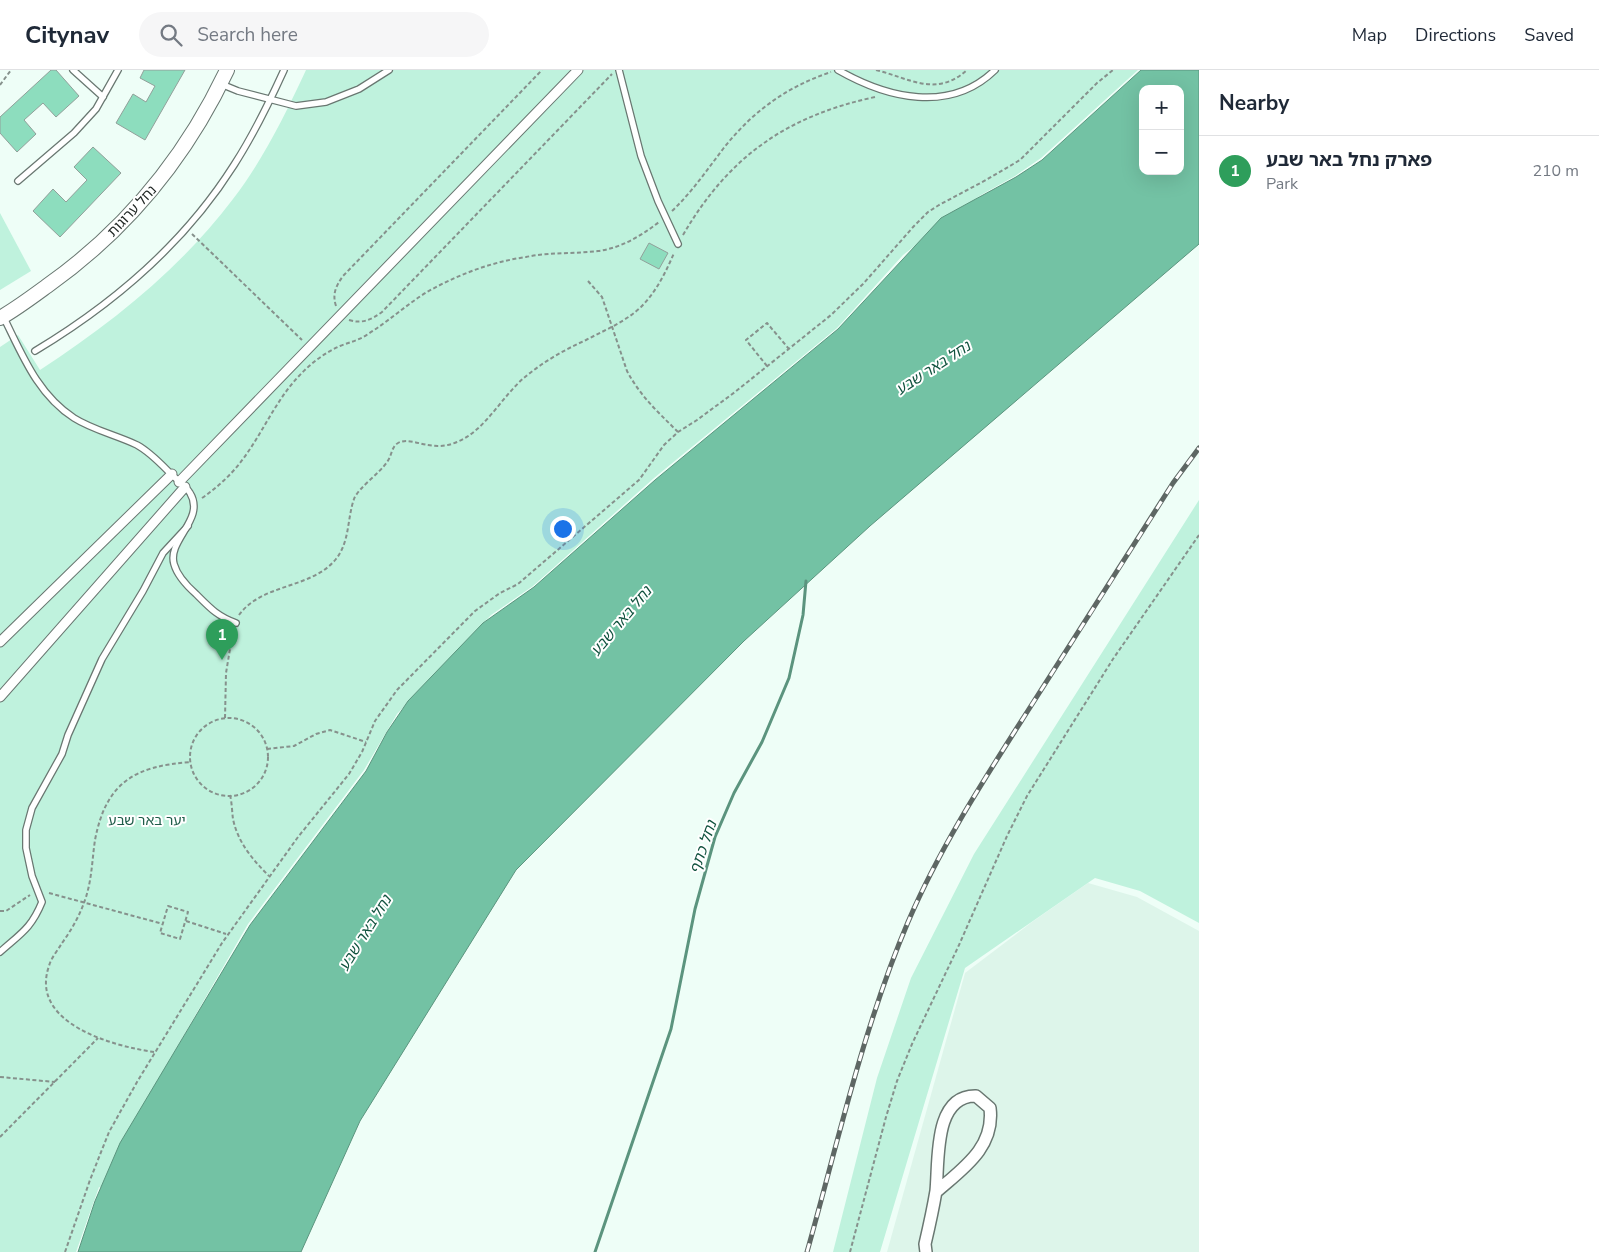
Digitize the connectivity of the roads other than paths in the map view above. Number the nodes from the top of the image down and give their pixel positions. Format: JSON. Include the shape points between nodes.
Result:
{"nodes":[{"id":1,"x":73,"y":70,"type":"edge"},
{"id":2,"x":118,"y":70,"type":"edge"},
{"id":3,"x":227,"y":70,"type":"edge"},
{"id":4,"x":284,"y":70,"type":"edge"},
{"id":5,"x":389,"y":70,"type":"edge"},
{"id":6,"x":578,"y":70,"type":"edge"},
{"id":7,"x":617,"y":70,"type":"edge"},
{"id":8,"x":838,"y":70,"type":"edge"},
{"id":9,"x":995,"y":70,"type":"edge"},
{"id":10,"x":221,"y":84,"type":"junction"},
{"id":11,"x":103,"y":97,"type":"junction"},
{"id":12,"x":270,"y":100,"type":"junction"},
{"id":13,"x":18,"y":181,"type":"dead end"},
{"id":14,"x":678,"y":244,"type":"road end"},
{"id":15,"x":1,"y":317,"type":"edge"},
{"id":16,"x":36,"y":350,"type":"dead end"},
{"id":17,"x":172,"y":474,"type":"junction"},
{"id":18,"x":182,"y":485,"type":"junction"},
{"id":19,"x":188,"y":526,"type":"junction"},
{"id":20,"x":236,"y":623,"type":"road end"},
{"id":21,"x":0,"y":642,"type":"edge"},
{"id":22,"x":0,"y":697,"type":"edge"},
{"id":23,"x":0,"y":952,"type":"edge"},
{"id":24,"x":936,"y":1192,"type":"junction"},
{"id":25,"x":926,"y":1252,"type":"edge"}],
"edges":[{"from":1,"to":11,"type":"lane"},
{"from":2,"to":11,"type":"lane"},
{"from":3,"to":10,"type":"street","name":"נחל ערוגות"},
{"from":4,"to":12,"type":"lane"},
{"from":5,"to":12,"type":"lane","via":[[359,89],[326,102],[296,106]]},
{"from":6,"to":18,"type":"street","via":[[341,314]]},
{"from":7,"to":14,"type":"lane","via":[[641,156]]},
{"from":8,"to":9,"type":"lane","via":[[890,92],[928,98],[966,90]]},
{"from":10,"to":12,"type":"lane"},
{"from":10,"to":15,"type":"street","name":"נחל ערוגות","via":[[182,150],[132,213],[75,266]]},
{"from":11,"to":13,"type":"lane","via":[[74,133]]},
{"from":12,"to":16,"type":"lane","via":[[234,166],[215,193],[149,268],[67,332]]},
{"from":15,"to":17,"type":"lane","via":[[32,376],[57,405],[91,427],[138,446]]},
{"from":17,"to":18,"type":"lane"},
{"from":17,"to":21,"type":"street"},
{"from":18,"to":19,"type":"lane","via":[[194,504]]},
{"from":18,"to":22,"type":"street"},
{"from":19,"to":20,"type":"lane","via":[[175,550],[173,562],[178,574],[220,617]]},
{"from":19,"to":23,"type":"lane","via":[[163,553],[102,659],[62,754],[32,808],[26,830],[26,848],[42,902],[29,927]]},
{"from":24,"to":24,"type":"street","via":[[967,1165],[981,1149],[988,1134],[992,1120],[990,1108],[976,1096],[960,1100],[946,1114],[940,1136]]},
{"from":24,"to":25,"type":"street"}]}
